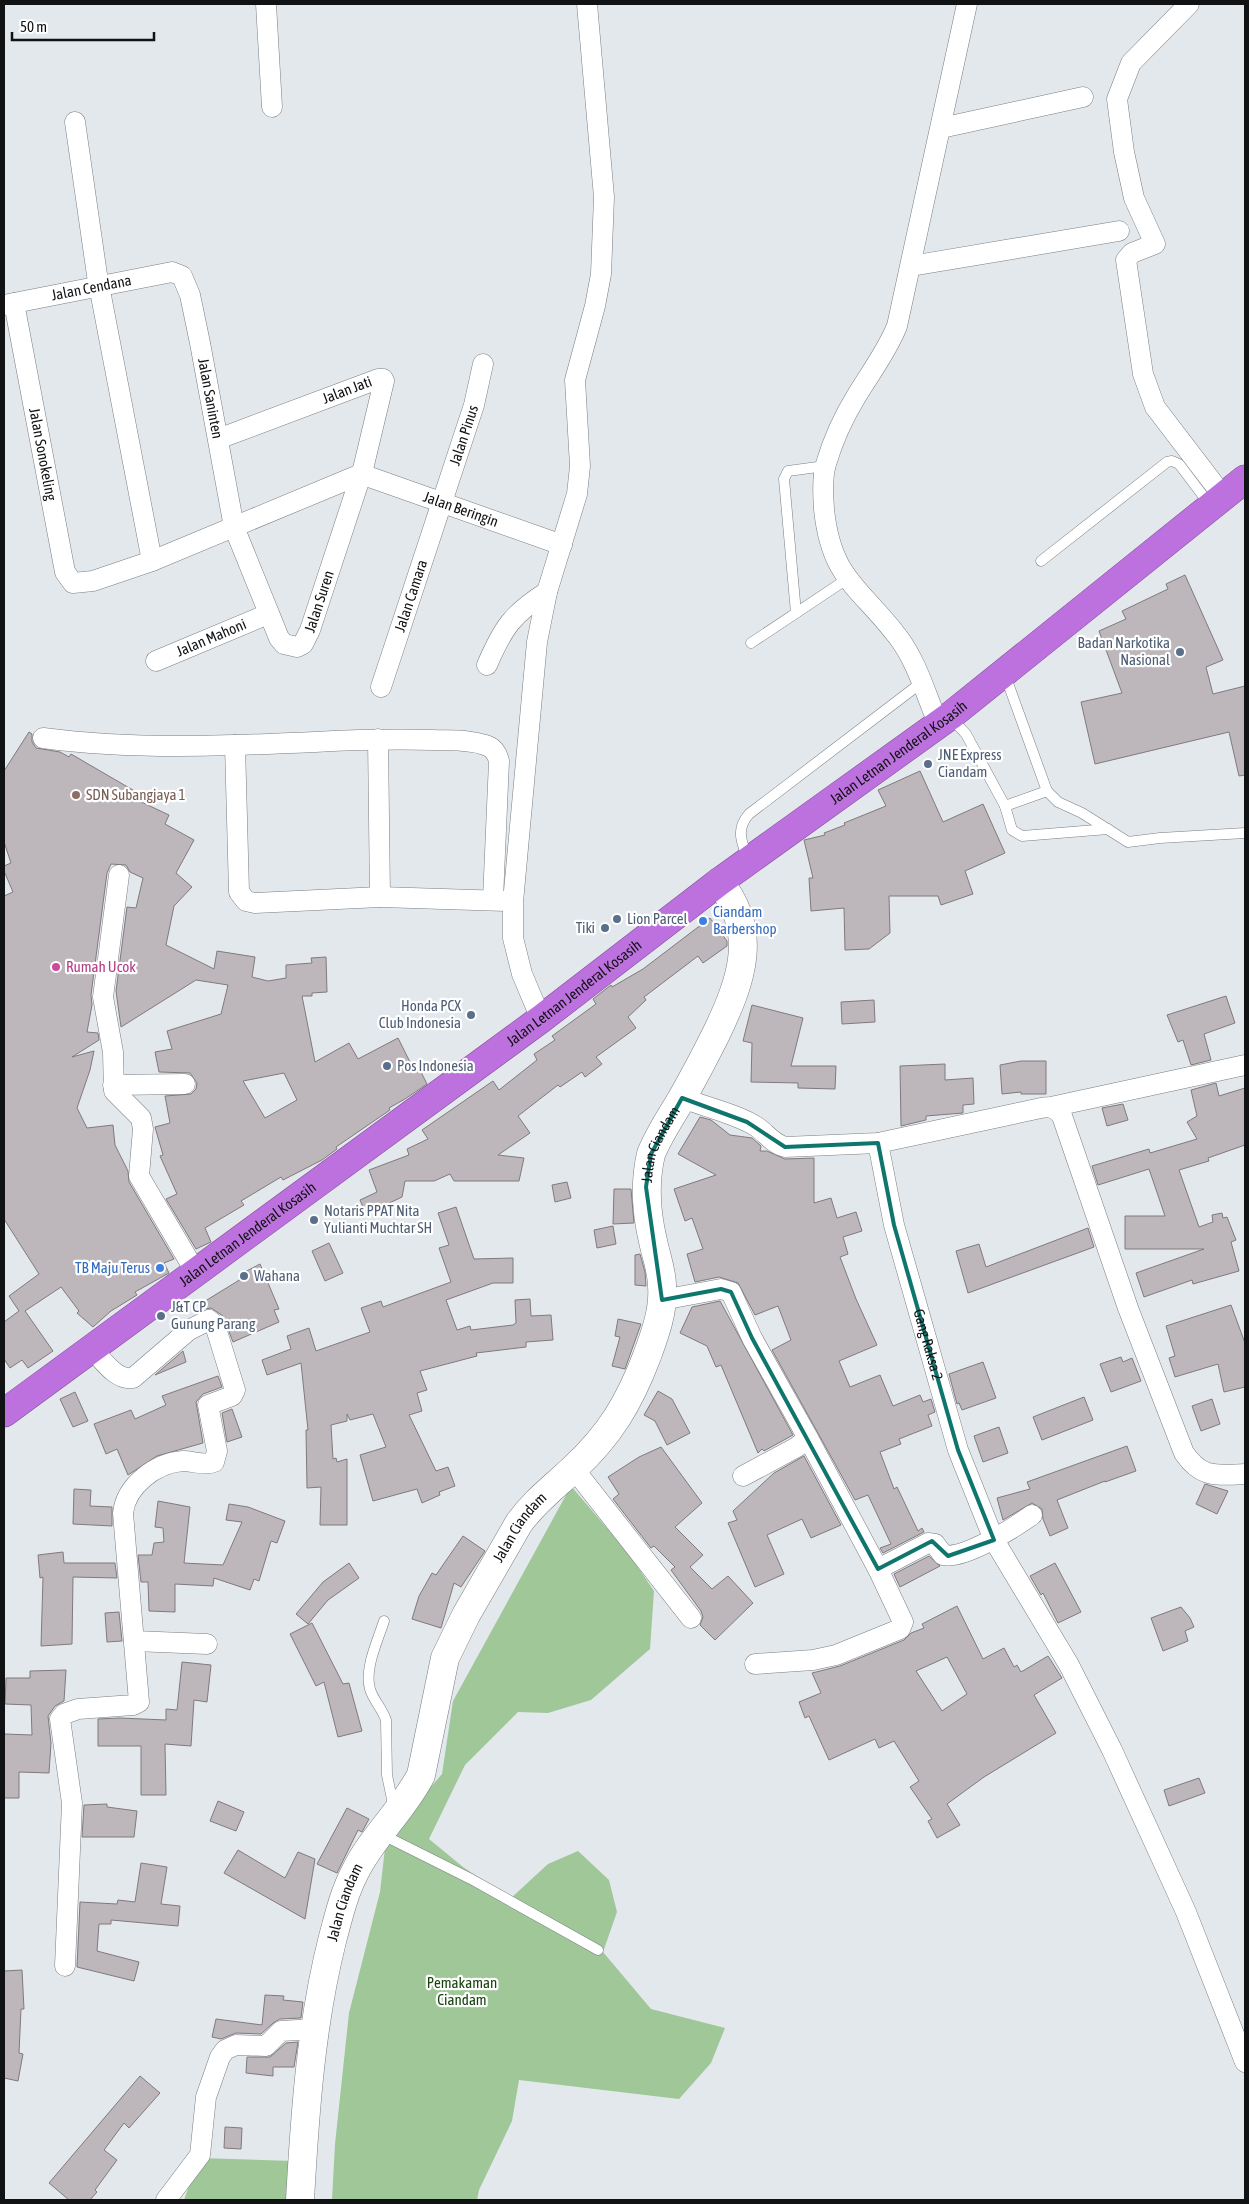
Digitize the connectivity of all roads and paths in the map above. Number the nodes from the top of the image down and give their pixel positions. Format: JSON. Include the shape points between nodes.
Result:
{"nodes":[{"id":1,"x":266,"y":4,"type":"edge"},
{"id":2,"x":587,"y":4,"type":"edge"},
{"id":3,"x":967,"y":4,"type":"edge"},
{"id":4,"x":1189,"y":4,"type":"edge"},
{"id":5,"x":1083,"y":97,"type":"dead end"},
{"id":6,"x":272,"y":107,"type":"dead end"},
{"id":7,"x":75,"y":122,"type":"dead end"},
{"id":8,"x":941,"y":128,"type":"junction"},
{"id":9,"x":1119,"y":231,"type":"dead end"},
{"id":10,"x":911,"y":266,"type":"junction"},
{"id":11,"x":178,"y":273,"type":"joint"},
{"id":12,"x":100,"y":286,"type":"junction"},
{"id":13,"x":9,"y":304,"type":"edge"},
{"id":14,"x":483,"y":364,"type":"dead end"},
{"id":15,"x":218,"y":439,"type":"junction"},
{"id":16,"x":825,"y":466,"type":"junction"},
{"id":17,"x":361,"y":474,"type":"junction"},
{"id":18,"x":1245,"y":479,"type":"edge"},
{"id":19,"x":1217,"y":501,"type":"junction"},
{"id":20,"x":441,"y":504,"type":"junction"},
{"id":21,"x":234,"y":527,"type":"junction"},
{"id":22,"x":562,"y":545,"type":"junction"},
{"id":23,"x":152,"y":561,"type":"junction"},
{"id":24,"x":1041,"y":561,"type":"dead end"},
{"id":25,"x":846,"y":579,"type":"junction"},
{"id":26,"x":547,"y":592,"type":"junction"},
{"id":27,"x":796,"y":613,"type":"junction"},
{"id":28,"x":268,"y":614,"type":"junction"},
{"id":29,"x":751,"y":643,"type":"dead end"},
{"id":30,"x":156,"y":661,"type":"dead end"},
{"id":31,"x":486,"y":665,"type":"dead end"},
{"id":32,"x":1004,"y":672,"type":"junction"},
{"id":33,"x":921,"y":683,"type":"junction"},
{"id":34,"x":381,"y":687,"type":"dead end"},
{"id":35,"x":944,"y":719,"type":"junction"},
{"id":36,"x":43,"y":738,"type":"dead end"},
{"id":37,"x":378,"y":739,"type":"junction"},
{"id":38,"x":235,"y":745,"type":"junction"},
{"id":39,"x":1047,"y":791,"type":"junction"},
{"id":40,"x":1005,"y":806,"type":"junction"},
{"id":41,"x":1108,"y":829,"type":"junction"},
{"id":42,"x":1245,"y":834,"type":"edge"},
{"id":43,"x":748,"y":861,"type":"junction"},
{"id":44,"x":119,"y":875,"type":"dead end"},
{"id":45,"x":718,"y":882,"type":"junction"},
{"id":46,"x":380,"y":898,"type":"junction"},
{"id":47,"x":503,"y":901,"type":"junction"},
{"id":48,"x":541,"y":1019,"type":"junction"},
{"id":49,"x":1245,"y":1064,"type":"edge"},
{"id":50,"x":185,"y":1084,"type":"dead end"},
{"id":51,"x":113,"y":1085,"type":"junction"},
{"id":52,"x":682,"y":1098,"type":"junction"},
{"id":53,"x":1051,"y":1107,"type":"junction"},
{"id":54,"x":878,"y":1143,"type":"junction"},
{"id":55,"x":195,"y":1271,"type":"junction"},
{"id":56,"x":662,"y":1300,"type":"junction"},
{"id":57,"x":92,"y":1349,"type":"junction"},
{"id":58,"x":6,"y":1411,"type":"edge"},
{"id":59,"x":808,"y":1438,"type":"junction"},
{"id":60,"x":574,"y":1469,"type":"junction"},
{"id":61,"x":1245,"y":1474,"type":"edge"},
{"id":62,"x":743,"y":1476,"type":"dead end"},
{"id":63,"x":1032,"y":1515,"type":"dead end"},
{"id":64,"x":994,"y":1540,"type":"junction"},
{"id":65,"x":878,"y":1569,"type":"junction"},
{"id":66,"x":691,"y":1618,"type":"dead end"},
{"id":67,"x":384,"y":1621,"type":"dead end"},
{"id":68,"x":134,"y":1641,"type":"junction"},
{"id":69,"x":207,"y":1644,"type":"dead end"},
{"id":70,"x":755,"y":1664,"type":"dead end"},
{"id":71,"x":387,"y":1824,"type":"junction"},
{"id":72,"x":598,"y":1950,"type":"dead end"},
{"id":73,"x":65,"y":1966,"type":"dead end"},
{"id":74,"x":315,"y":2029,"type":"junction"},
{"id":75,"x":1245,"y":2062,"type":"edge"},
{"id":76,"x":166,"y":2200,"type":"edge"},
{"id":77,"x":300,"y":2200,"type":"edge"}],
"edges":[{"from":1,"to":6,"type":"street"},
{"from":2,"to":22,"type":"street","via":[[601,160],[603,240],[595,306],[575,380],[579,480]]},
{"from":3,"to":8,"type":"street"},
{"from":4,"to":19,"type":"street","via":[[1132,63],[1117,99],[1134,198],[1155,244],[1132,253],[1126,260],[1148,391],[1155,407]]},
{"from":5,"to":8,"type":"street"},
{"from":7,"to":12,"type":"street"},
{"from":8,"to":10,"type":"street"},
{"from":9,"to":10,"type":"street"},
{"from":10,"to":16,"type":"street","via":[[891,340],[842,422]]},
{"from":11,"to":12,"type":"street","name":"Jalan Cendana"},
{"from":11,"to":15,"type":"street","name":"Jalan Saninten","via":[[186,282],[190,295]]},
{"from":12,"to":13,"type":"street","name":"Jalan Cendana"},
{"from":12,"to":23,"type":"street"},
{"from":13,"to":23,"type":"street","name":"Jalan Sonokeling","via":[[65,572],[73,583],[93,581]]},
{"from":14,"to":20,"type":"street","name":"Jalan Pinus","via":[[474,405]]},
{"from":15,"to":17,"type":"street","name":"Jalan Jati","via":[[381,378],[384,386]]},
{"from":15,"to":21,"type":"street","name":"Jalan Saninten"},
{"from":16,"to":25,"type":"street","via":[[826,526],[831,552]]},
{"from":16,"to":27,"type":"lane","via":[[788,472],[784,479]]},
{"from":17,"to":20,"type":"street","name":"Jalan Beringin"},
{"from":17,"to":21,"type":"street"},
{"from":17,"to":28,"type":"street","name":"Jalan Suren","via":[[303,644],[298,647],[284,644]]},
{"from":18,"to":19,"type":"highway","name":"Jalan Letnan Jenderal Kosasih"},
{"from":19,"to":24,"type":"lane","via":[[1179,464],[1167,462]]},
{"from":19,"to":32,"type":"highway","name":"Jalan Letnan Jenderal Kosasih"},
{"from":20,"to":22,"type":"street","name":"Jalan Beringin"},
{"from":20,"to":34,"type":"street","name":"Jalan Camara"},
{"from":21,"to":23,"type":"street"},
{"from":21,"to":28,"type":"street","name":"Jalan Suren"},
{"from":22,"to":26,"type":"street"},
{"from":25,"to":27,"type":"lane"},
{"from":25,"to":33,"type":"street","via":[[899,637]]},
{"from":26,"to":31,"type":"street","via":[[510,620]]},
{"from":26,"to":47,"type":"street","via":[[537,642]]},
{"from":27,"to":29,"type":"lane"},
{"from":28,"to":30,"type":"street","name":"Jalan Mahoni"},
{"from":32,"to":35,"type":"highway","name":"Jalan Letnan Jenderal Kosasih"},
{"from":32,"to":39,"type":"lane"},
{"from":33,"to":35,"type":"street"},
{"from":33,"to":43,"type":"lane","via":[[742,821],[739,833]]},
{"from":35,"to":40,"type":"lane","via":[[966,734]]},
{"from":35,"to":43,"type":"highway","name":"Jalan Letnan Jenderal Kosasih"},
{"from":36,"to":38,"type":"street","via":[[81,743]]},
{"from":37,"to":38,"type":"street"},
{"from":37,"to":46,"type":"street"},
{"from":37,"to":47,"type":"street","via":[[466,741],[486,745],[498,754]]},
{"from":38,"to":46,"type":"street","via":[[241,898],[255,904]]},
{"from":39,"to":40,"type":"lane"},
{"from":39,"to":41,"type":"lane","via":[[1058,802]]},
{"from":40,"to":41,"type":"lane","via":[[1012,830],[1022,836]]},
{"from":41,"to":42,"type":"lane","via":[[1128,842]]},
{"from":43,"to":45,"type":"highway","name":"Jalan Letnan Jenderal Kosasih"},
{"from":44,"to":51,"type":"street","via":[[103,997],[113,1052]]},
{"from":45,"to":48,"type":"highway","name":"Jalan Letnan Jenderal Kosasih"},
{"from":45,"to":52,"type":"street","name":"Jalan Ciandam","via":[[728,893],[740,924],[743,962],[730,1002]]},
{"from":46,"to":47,"type":"street"},
{"from":47,"to":48,"type":"street","via":[[522,974]]},
{"from":48,"to":55,"type":"highway","name":"Jalan Letnan Jenderal Kosasih"},
{"from":49,"to":53,"type":"street"},
{"from":50,"to":51,"type":"street"},
{"from":51,"to":55,"type":"street","via":[[117,1096],[141,1118],[138,1170],[141,1182]]},
{"from":52,"to":54,"type":"street","via":[[747,1122],[785,1147]]},
{"from":52,"to":56,"type":"street","name":"Jalan Ciandam","via":[[655,1143],[647,1171],[646,1204],[662,1284]]},
{"from":53,"to":54,"type":"street"},
{"from":53,"to":61,"type":"street","via":[[1062,1116],[1128,1308],[1184,1452],[1194,1466],[1206,1474]]},
{"from":54,"to":64,"type":"street","name":"Gang Raksa 2","via":[[894,1225],[958,1450]]},
{"from":55,"to":57,"type":"highway","name":"Jalan Letnan Jenderal Kosasih"},
{"from":56,"to":59,"type":"street","via":[[721,1289],[731,1292],[752,1338]]},
{"from":56,"to":60,"type":"street","name":"Jalan Ciandam","via":[[656,1331],[626,1406],[609,1431]]},
{"from":57,"to":58,"type":"highway","name":"Jalan Letnan Jenderal Kosasih"},
{"from":57,"to":68,"type":"street","via":[[118,1377],[125,1380],[133,1378],[189,1330],[209,1320],[215,1326],[235,1390],[232,1396],[208,1405],[217,1451],[214,1462],[170,1464],[134,1485],[124,1502]]},
{"from":59,"to":62,"type":"street"},
{"from":59,"to":65,"type":"street"},
{"from":60,"to":66,"type":"street"},
{"from":60,"to":71,"type":"street","name":"Jalan Ciandam","via":[[519,1523],[453,1640],[445,1658],[421,1775]]},
{"from":63,"to":64,"type":"street"},
{"from":64,"to":65,"type":"street","via":[[948,1556],[943,1555],[935,1544],[928,1543]]},
{"from":64,"to":75,"type":"street","name":"Gang Raksa 2","via":[[1068,1665],[1112,1750],[1186,1912]]},
{"from":65,"to":70,"type":"street","via":[[902,1622],[900,1629],[836,1655]]},
{"from":67,"to":71,"type":"lane","via":[[368,1676],[372,1694],[386,1720]]},
{"from":68,"to":69,"type":"street"},
{"from":68,"to":73,"type":"street","via":[[138,1704],[70,1710],[60,1719],[72,1803]]},
{"from":71,"to":72,"type":"lane","via":[[471,1879]]},
{"from":71,"to":74,"type":"street","name":"Jalan Ciandam","via":[[365,1852],[345,1894],[320,1991]]},
{"from":74,"to":76,"type":"street","via":[[281,2031],[266,2046],[236,2045],[225,2050],[206,2097],[200,2155]]},
{"from":74,"to":77,"type":"street","name":"Jalan Ciandam"}]}
